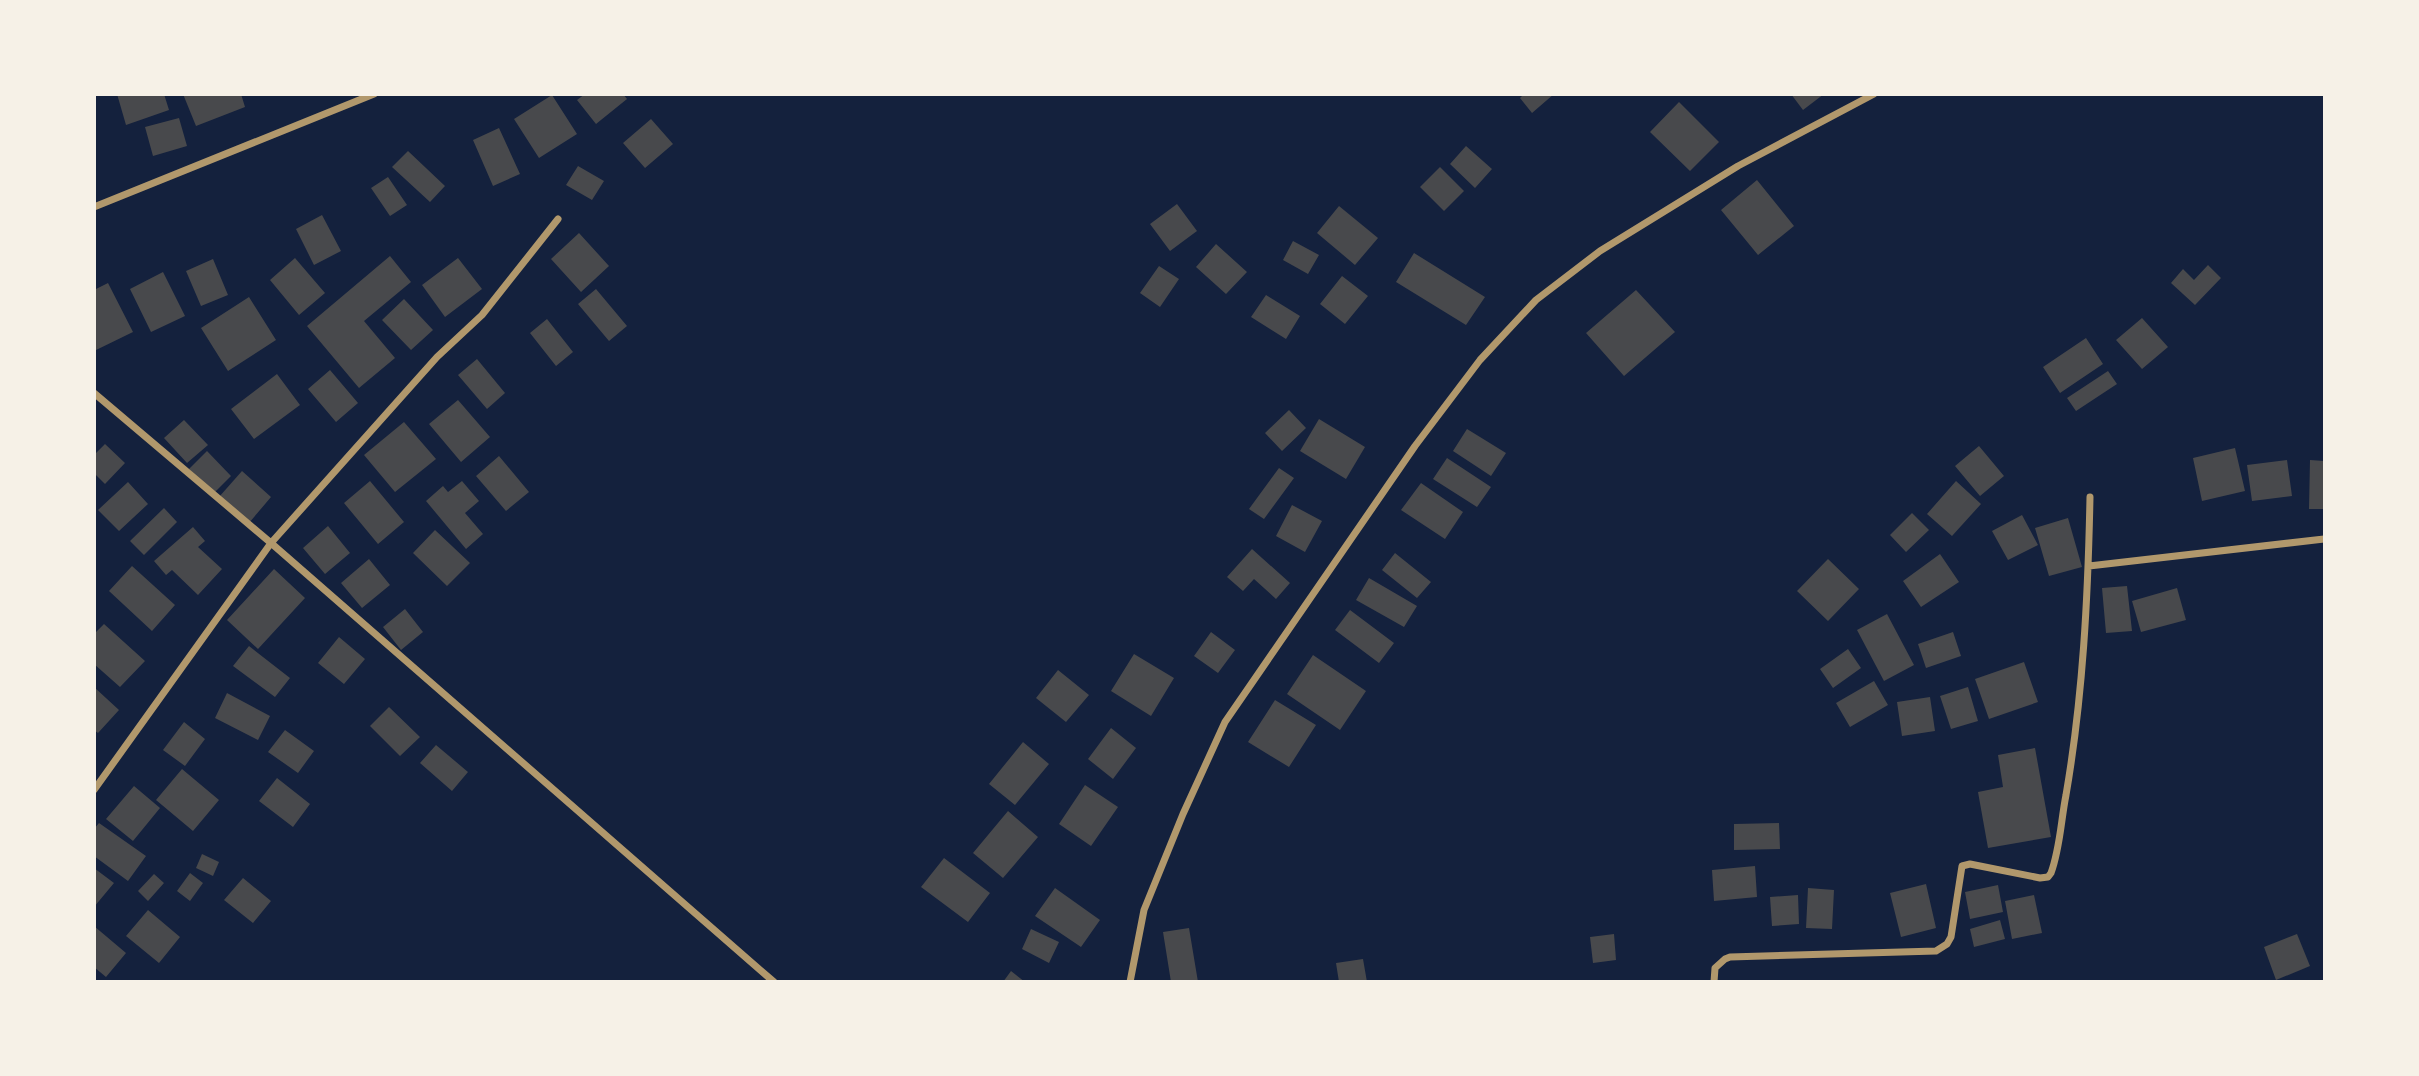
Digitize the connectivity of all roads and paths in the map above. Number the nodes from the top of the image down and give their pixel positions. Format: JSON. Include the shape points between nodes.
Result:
{"nodes":[{"id":1,"x":374,"y":94,"type":"edge"},
{"id":2,"x":1874,"y":94,"type":"edge"},
{"id":3,"x":94,"y":207,"type":"edge"},
{"id":4,"x":558,"y":219,"type":"dead end"},
{"id":5,"x":94,"y":393,"type":"edge"},
{"id":6,"x":2090,"y":497,"type":"dead end"},
{"id":7,"x":2325,"y":539,"type":"edge"},
{"id":8,"x":271,"y":543,"type":"junction"},
{"id":9,"x":2089,"y":566,"type":"junction"},
{"id":10,"x":94,"y":790,"type":"edge"},
{"id":11,"x":774,"y":982,"type":"edge"},
{"id":12,"x":1129,"y":982,"type":"edge"},
{"id":13,"x":1714,"y":982,"type":"edge"}],
"edges":[{"from":1,"to":3,"type":"street"},
{"from":2,"to":12,"type":"street","via":[[1738,166],[1600,251],[1536,300],[1479,360],[1225,722],[1144,910]]},
{"from":4,"to":8,"type":"street","via":[[482,315],[437,357]]},
{"from":5,"to":8,"type":"street"},
{"from":6,"to":9,"type":"street"},
{"from":7,"to":9,"type":"street"},
{"from":8,"to":10,"type":"street"},
{"from":8,"to":11,"type":"street"},
{"from":9,"to":13,"type":"street","via":[[2081,690],[2053,870],[2048,877],[1962,866],[1951,937],[1936,951],[1730,957],[1714,968]]}]}
